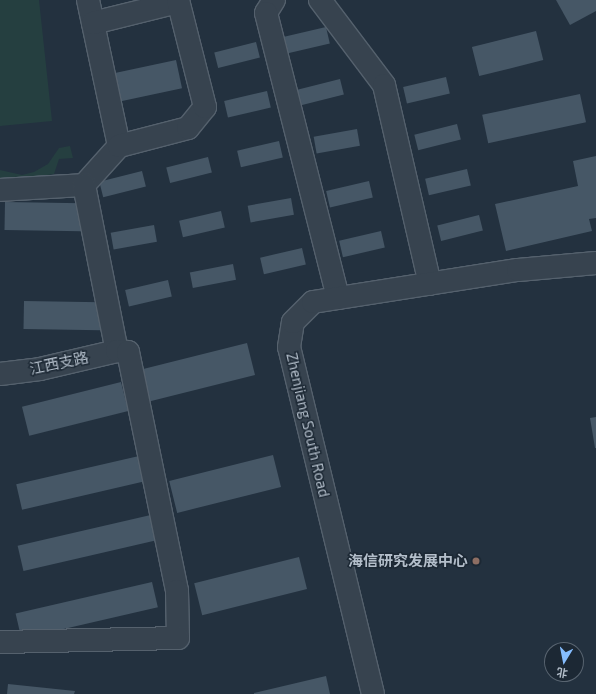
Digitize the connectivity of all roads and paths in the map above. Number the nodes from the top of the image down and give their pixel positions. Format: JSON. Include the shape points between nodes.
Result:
{"nodes":[{"id":1,"x":88,"y":0,"type":"edge"},
{"id":2,"x":274,"y":0,"type":"edge"},
{"id":3,"x":320,"y":0,"type":"edge"},
{"id":4,"x":178,"y":1,"type":"edge"},
{"id":5,"x":93,"y":23,"type":"junction"},
{"id":6,"x":119,"y":146,"type":"junction"},
{"id":7,"x":84,"y":185,"type":"junction"},
{"id":8,"x":0,"y":190,"type":"edge"},
{"id":9,"x":596,"y":263,"type":"edge"},
{"id":10,"x":430,"y":284,"type":"junction"},
{"id":11,"x":338,"y":298,"type":"junction"},
{"id":12,"x":117,"y":351,"type":"junction"},
{"id":13,"x":0,"y":374,"type":"edge"},
{"id":14,"x":0,"y":642,"type":"edge"},
{"id":15,"x":373,"y":694,"type":"edge"}],
"edges":[{"from":1,"to":5,"type":"street"},
{"from":2,"to":11,"type":"street","via":[[266,13]]},
{"from":3,"to":10,"type":"street","via":[[384,84]]},
{"from":4,"to":5,"type":"street"},
{"from":4,"to":6,"type":"street","via":[[205,107],[188,128]]},
{"from":5,"to":6,"type":"street"},
{"from":6,"to":7,"type":"street"},
{"from":7,"to":8,"type":"street"},
{"from":7,"to":12,"type":"street"},
{"from":9,"to":10,"type":"street","name":"Zhenjiang South Road"},
{"from":10,"to":11,"type":"street","name":"Zhenjiang South Road"},
{"from":11,"to":15,"type":"street","name":"Zhenjiang South Road","via":[[313,302],[293,322],[289,347]]},
{"from":12,"to":13,"type":"street","name":"江西支路"},
{"from":12,"to":14,"type":"street","via":[[128,352],[177,591],[178,638]]}]}
